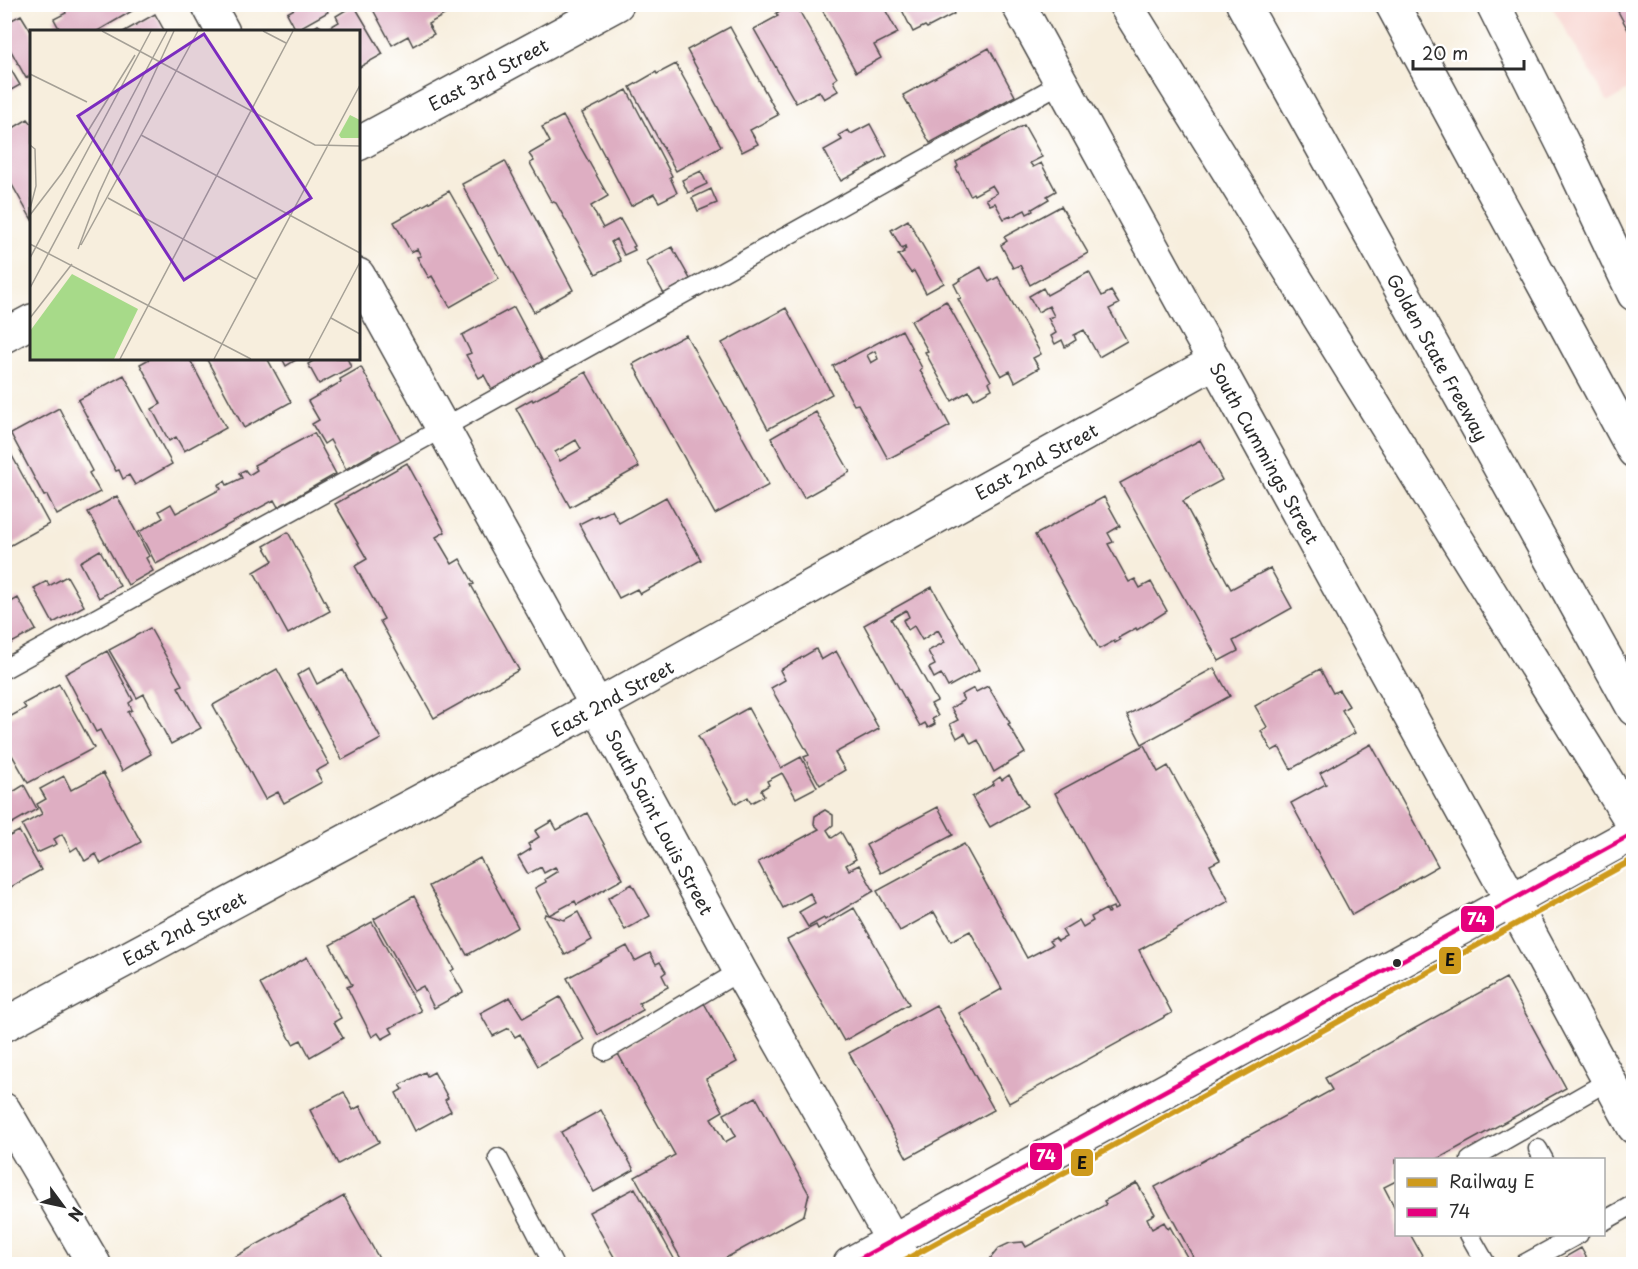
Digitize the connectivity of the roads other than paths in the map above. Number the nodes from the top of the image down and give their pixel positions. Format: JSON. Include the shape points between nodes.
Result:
{"nodes":[{"id":1,"x":208,"y":4,"type":"edge"},
{"id":2,"x":617,"y":4,"type":"edge"},
{"id":3,"x":1018,"y":4,"type":"edge"},
{"id":4,"x":1125,"y":4,"type":"edge"},
{"id":5,"x":1243,"y":4,"type":"edge"},
{"id":6,"x":1392,"y":4,"type":"edge"},
{"id":7,"x":1493,"y":4,"type":"edge"},
{"id":8,"x":223,"y":30,"type":"edge"},
{"id":9,"x":1061,"y":83,"type":"junction"},
{"id":10,"x":360,"y":143,"type":"edge"},
{"id":11,"x":360,"y":279,"type":"edge"},
{"id":12,"x":1634,"y":294,"type":"edge"},
{"id":13,"x":30,"y":322,"type":"edge"},
{"id":14,"x":4,"y":336,"type":"edge"},
{"id":15,"x":1215,"y":362,"type":"junction"},
{"id":16,"x":443,"y":428,"type":"junction"},
{"id":17,"x":1634,"y":451,"type":"edge"},
{"id":18,"x":4,"y":669,"type":"edge"},
{"id":19,"x":597,"y":706,"type":"junction"},
{"id":20,"x":1634,"y":709,"type":"edge"},
{"id":21,"x":1634,"y":825,"type":"edge"},
{"id":22,"x":1634,"y":833,"type":"edge"},
{"id":23,"x":1512,"y":901,"type":"junction"},
{"id":24,"x":740,"y":970,"type":"junction"},
{"id":25,"x":4,"y":1025,"type":"edge"},
{"id":26,"x":605,"y":1051,"type":"dead end"},
{"id":27,"x":1608,"y":1081,"type":"junction"},
{"id":28,"x":4,"y":1110,"type":"edge"},
{"id":29,"x":1634,"y":1127,"type":"edge"},
{"id":30,"x":498,"y":1158,"type":"dead end"},
{"id":31,"x":1473,"y":1158,"type":"edge"},
{"id":32,"x":1634,"y":1204,"type":"edge"},
{"id":33,"x":1605,"y":1220,"type":"edge"},
{"id":34,"x":1470,"y":1236,"type":"edge"},
{"id":35,"x":1575,"y":1236,"type":"edge"},
{"id":36,"x":900,"y":1253,"type":"edge"},
{"id":37,"x":94,"y":1264,"type":"edge"},
{"id":38,"x":553,"y":1264,"type":"edge"},
{"id":39,"x":850,"y":1264,"type":"edge"},
{"id":40,"x":1486,"y":1264,"type":"edge"},
{"id":41,"x":1524,"y":1264,"type":"edge"}],
"edges":[{"from":1,"to":8,"type":"main road"},
{"from":2,"to":10,"type":"main road","name":"East 3rd Street"},
{"from":3,"to":9,"type":"main road","name":"South Cummings Street"},
{"from":4,"to":21,"type":"main road"},
{"from":5,"to":20,"type":"main road","name":"Golden State Freeway"},
{"from":6,"to":17,"type":"main road"},
{"from":7,"to":12,"type":"main road"},
{"from":9,"to":15,"type":"main road","name":"South Cummings Street"},
{"from":9,"to":16,"type":"lane"},
{"from":11,"to":16,"type":"main road","name":"South Saint Louis Street"},
{"from":13,"to":14,"type":"main road"},
{"from":15,"to":19,"type":"main road","name":"East 2nd Street"},
{"from":15,"to":23,"type":"main road","name":"South Cummings Street"},
{"from":16,"to":18,"type":"lane"},
{"from":16,"to":19,"type":"main road","name":"South Saint Louis Street"},
{"from":19,"to":24,"type":"main road","name":"South Saint Louis Street"},
{"from":19,"to":25,"type":"main road","name":"East 2nd Street"},
{"from":22,"to":23,"type":"main road"},
{"from":23,"to":27,"type":"main road","name":"South Cummings Street"},
{"from":23,"to":36,"type":"main road"},
{"from":24,"to":26,"type":"lane"},
{"from":24,"to":36,"type":"main road","name":"South Saint Louis Street"},
{"from":27,"to":29,"type":"main road","name":"South Cummings Street"},
{"from":27,"to":31,"type":"lane"},
{"from":28,"to":37,"type":"main road"},
{"from":30,"to":38,"type":"lane"},
{"from":32,"to":33,"type":"lane"},
{"from":34,"to":40,"type":"lane"},
{"from":35,"to":41,"type":"lane"},
{"from":36,"to":39,"type":"main road"}]}
